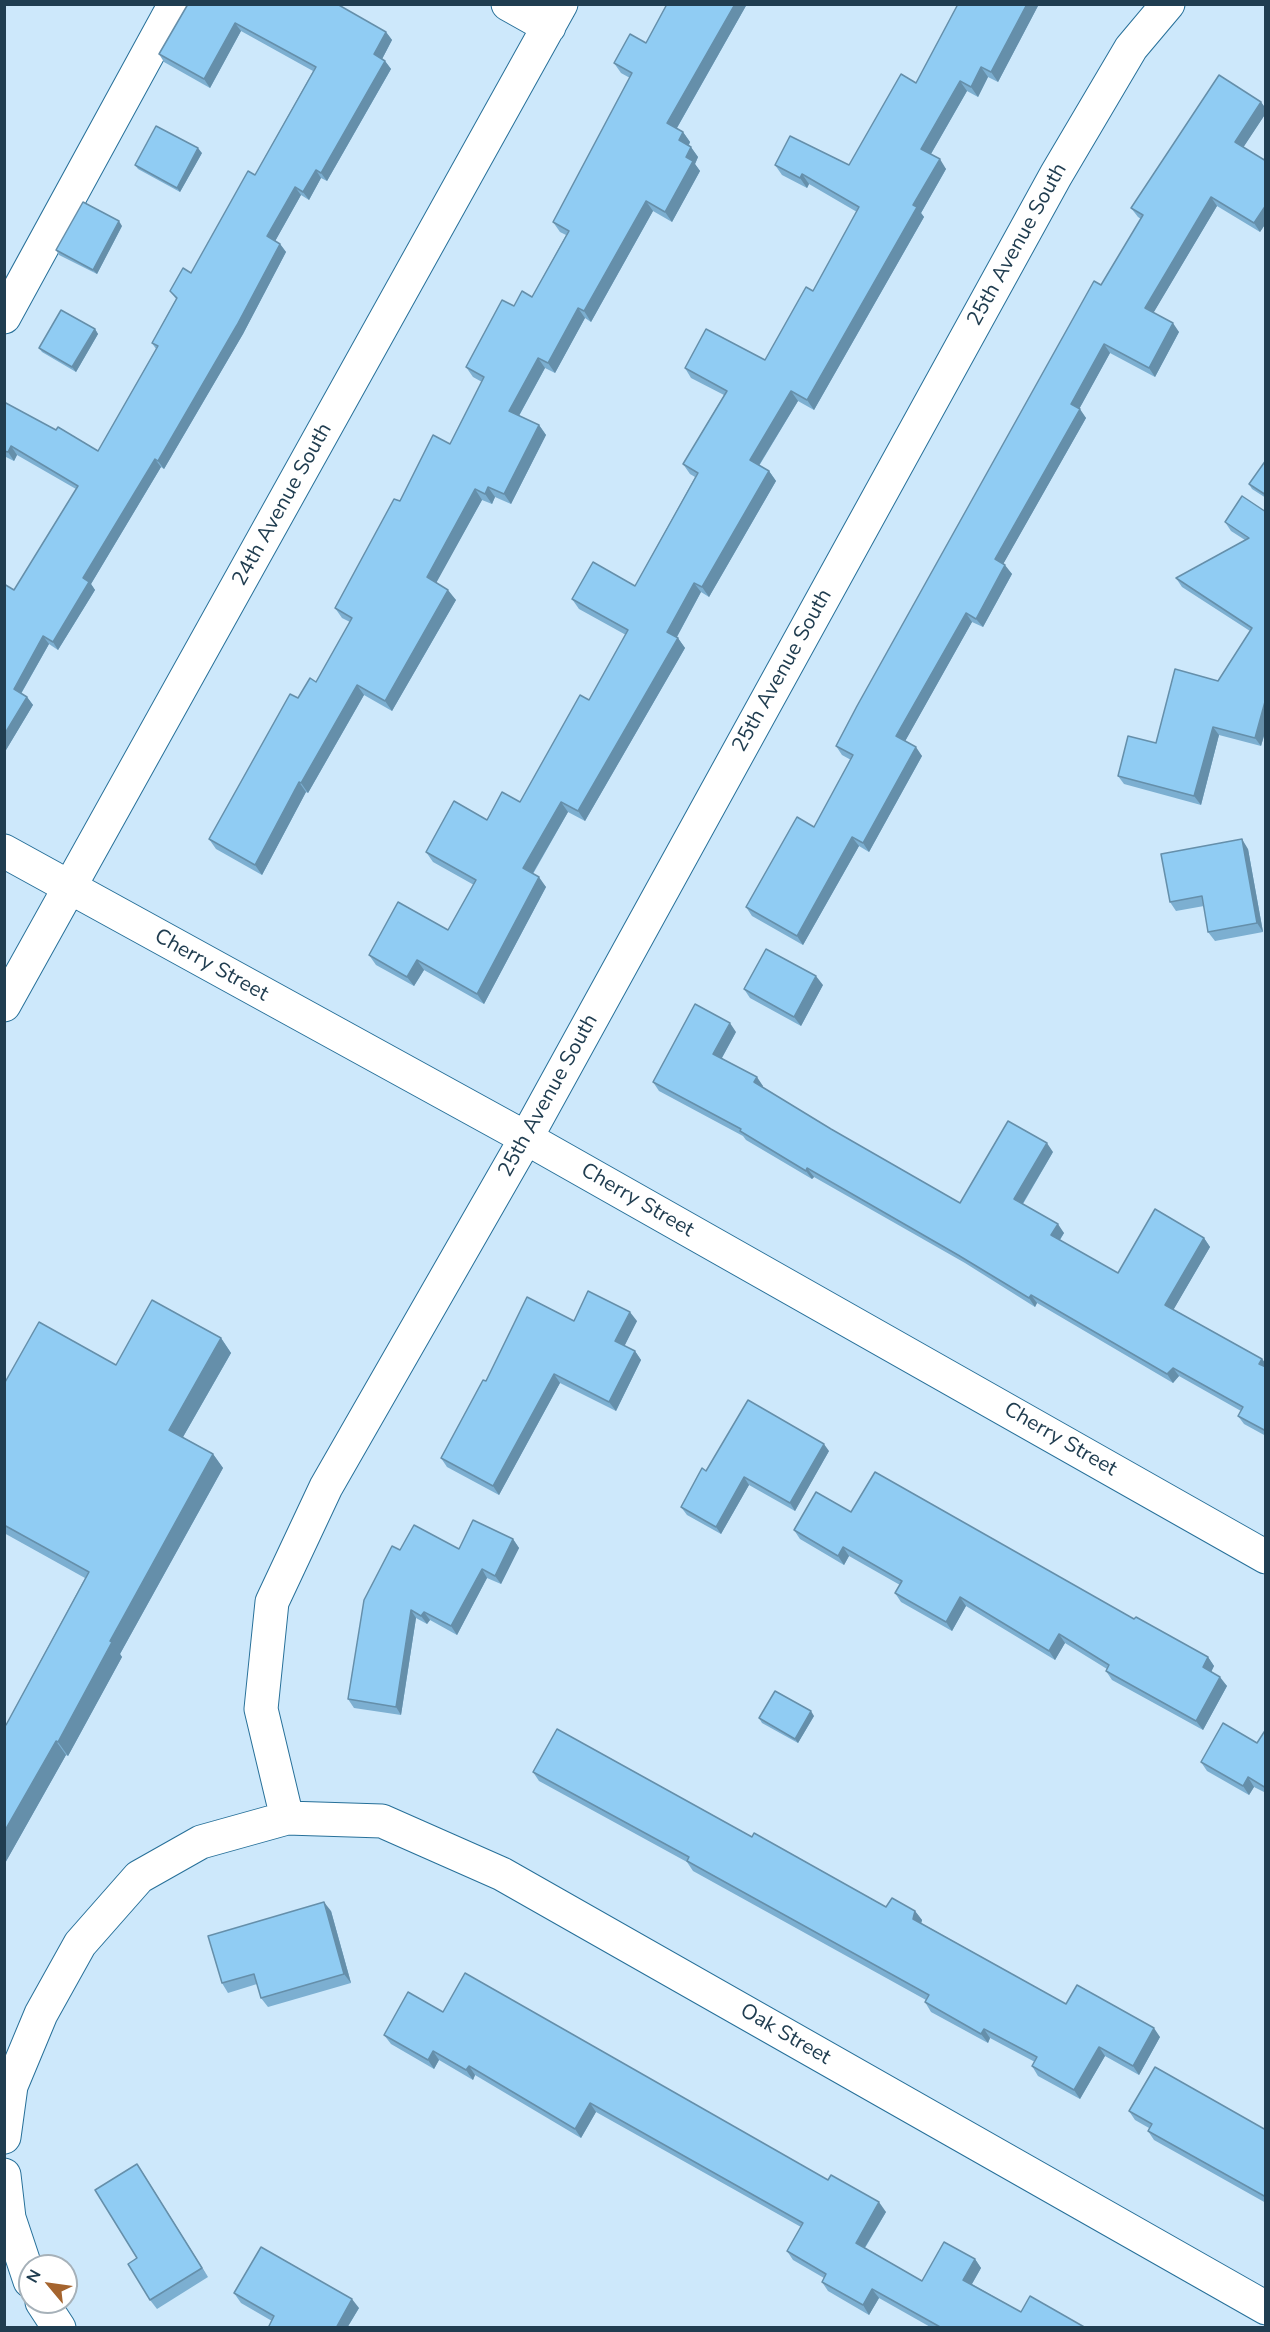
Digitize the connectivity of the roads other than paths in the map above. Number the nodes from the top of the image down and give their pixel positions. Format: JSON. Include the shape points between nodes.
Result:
{"nodes":[{"id":1,"x":175,"y":4,"type":"edge"},
{"id":2,"x":508,"y":4,"type":"edge"},
{"id":3,"x":1168,"y":4,"type":"edge"},
{"id":4,"x":555,"y":16,"type":"edge"},
{"id":5,"x":4,"y":317,"type":"edge"},
{"id":6,"x":4,"y":851,"type":"edge"},
{"id":7,"x":69,"y":889,"type":"junction"},
{"id":8,"x":4,"y":1005,"type":"edge"},
{"id":9,"x":526,"y":1138,"type":"junction"},
{"id":10,"x":1266,"y":1557,"type":"edge"},
{"id":11,"x":287,"y":1818,"type":"junction"},
{"id":12,"x":4,"y":2138,"type":"edge"},
{"id":13,"x":4,"y":2175,"type":"edge"},
{"id":14,"x":21,"y":2254,"type":"edge"},
{"id":15,"x":1266,"y":2308,"type":"edge"},
{"id":16,"x":50,"y":2314,"type":"edge"},
{"id":17,"x":59,"y":2328,"type":"edge"}],
"edges":[{"from":1,"to":5,"type":"street"},
{"from":2,"to":4,"type":"street"},
{"from":3,"to":9,"type":"street","name":"25th Avenue South","via":[[1131,48],[1056,175]]},
{"from":4,"to":7,"type":"street","name":"24th Avenue South"},
{"from":6,"to":7,"type":"street","name":"Cherry Street"},
{"from":7,"to":8,"type":"street","name":"24th Avenue South"},
{"from":7,"to":9,"type":"street","name":"Cherry Street"},
{"from":9,"to":10,"type":"street","name":"Cherry Street"},
{"from":9,"to":11,"type":"street","name":"25th Avenue South","via":[[326,1487],[272,1602],[261,1709]]},
{"from":11,"to":12,"type":"street","via":[[201,1842],[139,1877],[80,1944],[40,2014],[11,2086]]},
{"from":11,"to":15,"type":"street","name":"Oak Street","via":[[382,1821],[502,1874]]},
{"from":13,"to":14,"type":"street","via":[[9,2218]]},
{"from":16,"to":17,"type":"street"}]}
